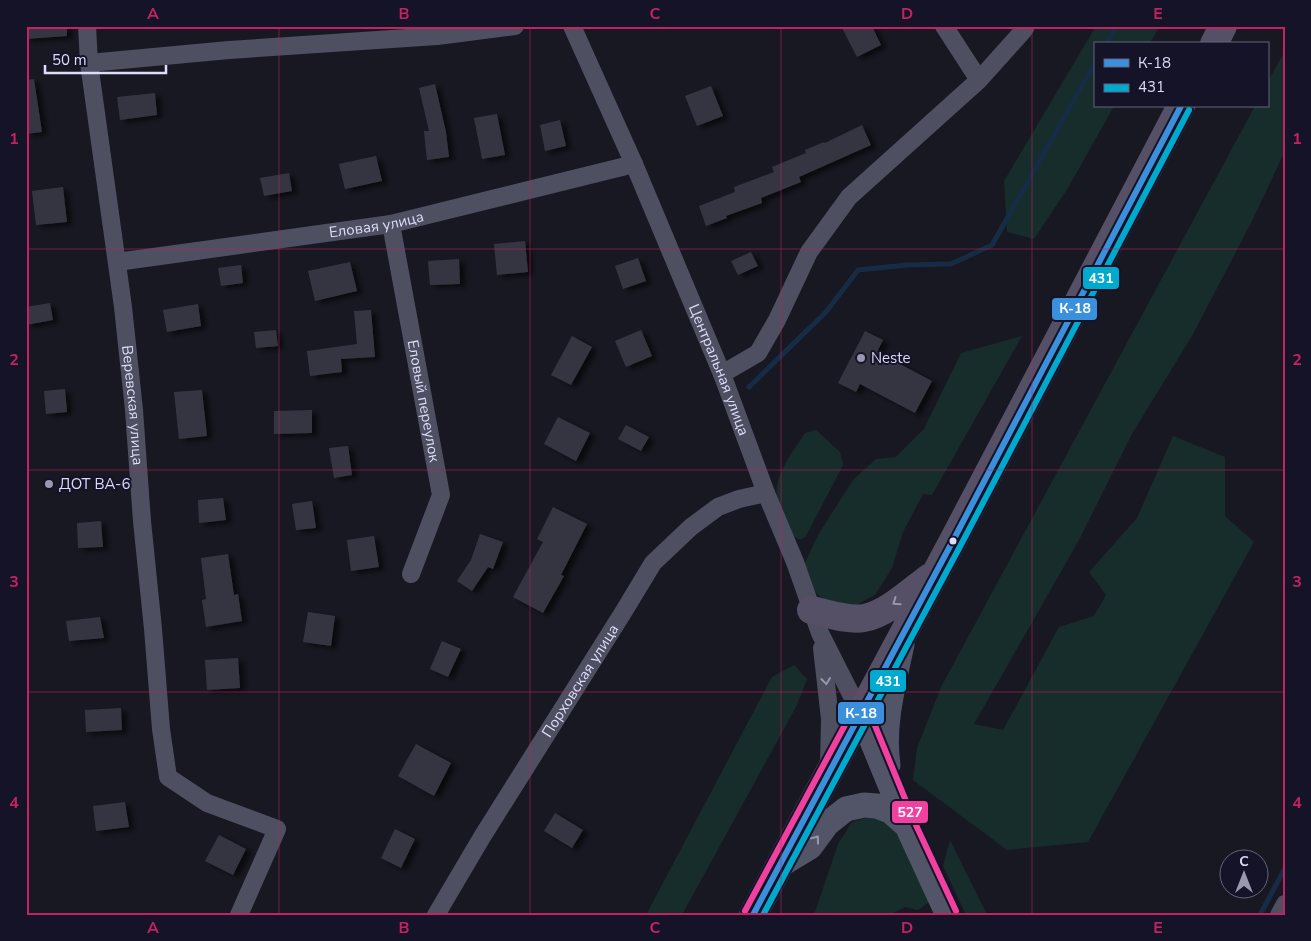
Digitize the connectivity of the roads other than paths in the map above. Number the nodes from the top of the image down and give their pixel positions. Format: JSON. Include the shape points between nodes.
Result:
{"nodes":[{"id":1,"x":87,"y":26,"type":"edge"},
{"id":2,"x":515,"y":26,"type":"edge"},
{"id":3,"x":572,"y":26,"type":"edge"},
{"id":4,"x":944,"y":26,"type":"edge"},
{"id":5,"x":1026,"y":26,"type":"edge"},
{"id":6,"x":1223,"y":26,"type":"edge"},
{"id":7,"x":1215,"y":42,"type":"edge"},
{"id":8,"x":89,"y":63,"type":"junction"},
{"id":9,"x":979,"y":80,"type":"junction"},
{"id":10,"x":1180,"y":108,"type":"edge"},
{"id":11,"x":634,"y":164,"type":"junction"},
{"id":12,"x":391,"y":224,"type":"junction"},
{"id":13,"x":117,"y":262,"type":"junction"},
{"id":14,"x":722,"y":374,"type":"junction"},
{"id":15,"x":766,"y":493,"type":"junction"},
{"id":16,"x":935,"y":573,"type":"junction"},
{"id":17,"x":411,"y":574,"type":"dead end"},
{"id":18,"x":815,"y":621,"type":"junction"},
{"id":19,"x":904,"y":633,"type":"junction"},
{"id":20,"x":860,"y":714,"type":"junction"},
{"id":21,"x":828,"y":773,"type":"junction"},
{"id":22,"x":892,"y":790,"type":"junction"},
{"id":23,"x":907,"y":826,"type":"junction"},
{"id":24,"x":777,"y":867,"type":"junction"},
{"id":25,"x":1285,"y":904,"type":"edge"},
{"id":26,"x":239,"y":915,"type":"edge"},
{"id":27,"x":436,"y":915,"type":"edge"},
{"id":28,"x":753,"y":915,"type":"edge"},
{"id":29,"x":948,"y":915,"type":"edge"},
{"id":30,"x":1279,"y":915,"type":"edge"}],
"edges":[{"from":1,"to":8,"type":"street","name":"Веревская улица"},
{"from":2,"to":8,"type":"street","via":[[437,36]]},
{"from":3,"to":11,"type":"street","name":"Центральная улица"},
{"from":4,"to":9,"type":"street"},
{"from":5,"to":9,"type":"street"},
{"from":6,"to":7,"type":"main road"},
{"from":8,"to":13,"type":"street","name":"Веревская улица"},
{"from":9,"to":14,"type":"street","via":[[850,197],[809,252],[758,353]]},
{"from":10,"to":16,"type":"main road"},
{"from":11,"to":12,"type":"street","name":"Еловая улица"},
{"from":11,"to":14,"type":"street","name":"Центральная улица"},
{"from":12,"to":13,"type":"street","name":"Еловая улица"},
{"from":12,"to":17,"type":"street","name":"Еловый переулок","via":[[440,495]]},
{"from":13,"to":26,"type":"street","name":"Веревская улица","via":[[168,777],[207,802],[277,829]]},
{"from":14,"to":15,"type":"street","name":"Центральная улица"},
{"from":15,"to":18,"type":"street","name":"Центральная улица"},
{"from":15,"to":27,"type":"street","name":"Порховская улица","via":[[718,507],[653,562]]},
{"from":16,"to":18,"type":"main road","one_way":true,"via":[[878,614]]},
{"from":16,"to":19,"type":"main road"},
{"from":18,"to":20,"type":"street","name":"Центральная улица"},
{"from":18,"to":21,"type":"street","one_way":true,"via":[[830,719]]},
{"from":19,"to":20,"type":"main road"},
{"from":19,"to":22,"type":"street","via":[[886,727]]},
{"from":20,"to":21,"type":"main road"},
{"from":20,"to":22,"type":"street"},
{"from":21,"to":24,"type":"main road"},
{"from":22,"to":23,"type":"street"},
{"from":24,"to":23,"type":"street","one_way":true,"via":[[810,847],[827,824],[846,809],[877,806],[890,811]]},
{"from":23,"to":29,"type":"street"},
{"from":24,"to":28,"type":"main road"},
{"from":25,"to":30,"type":"street"}]}
